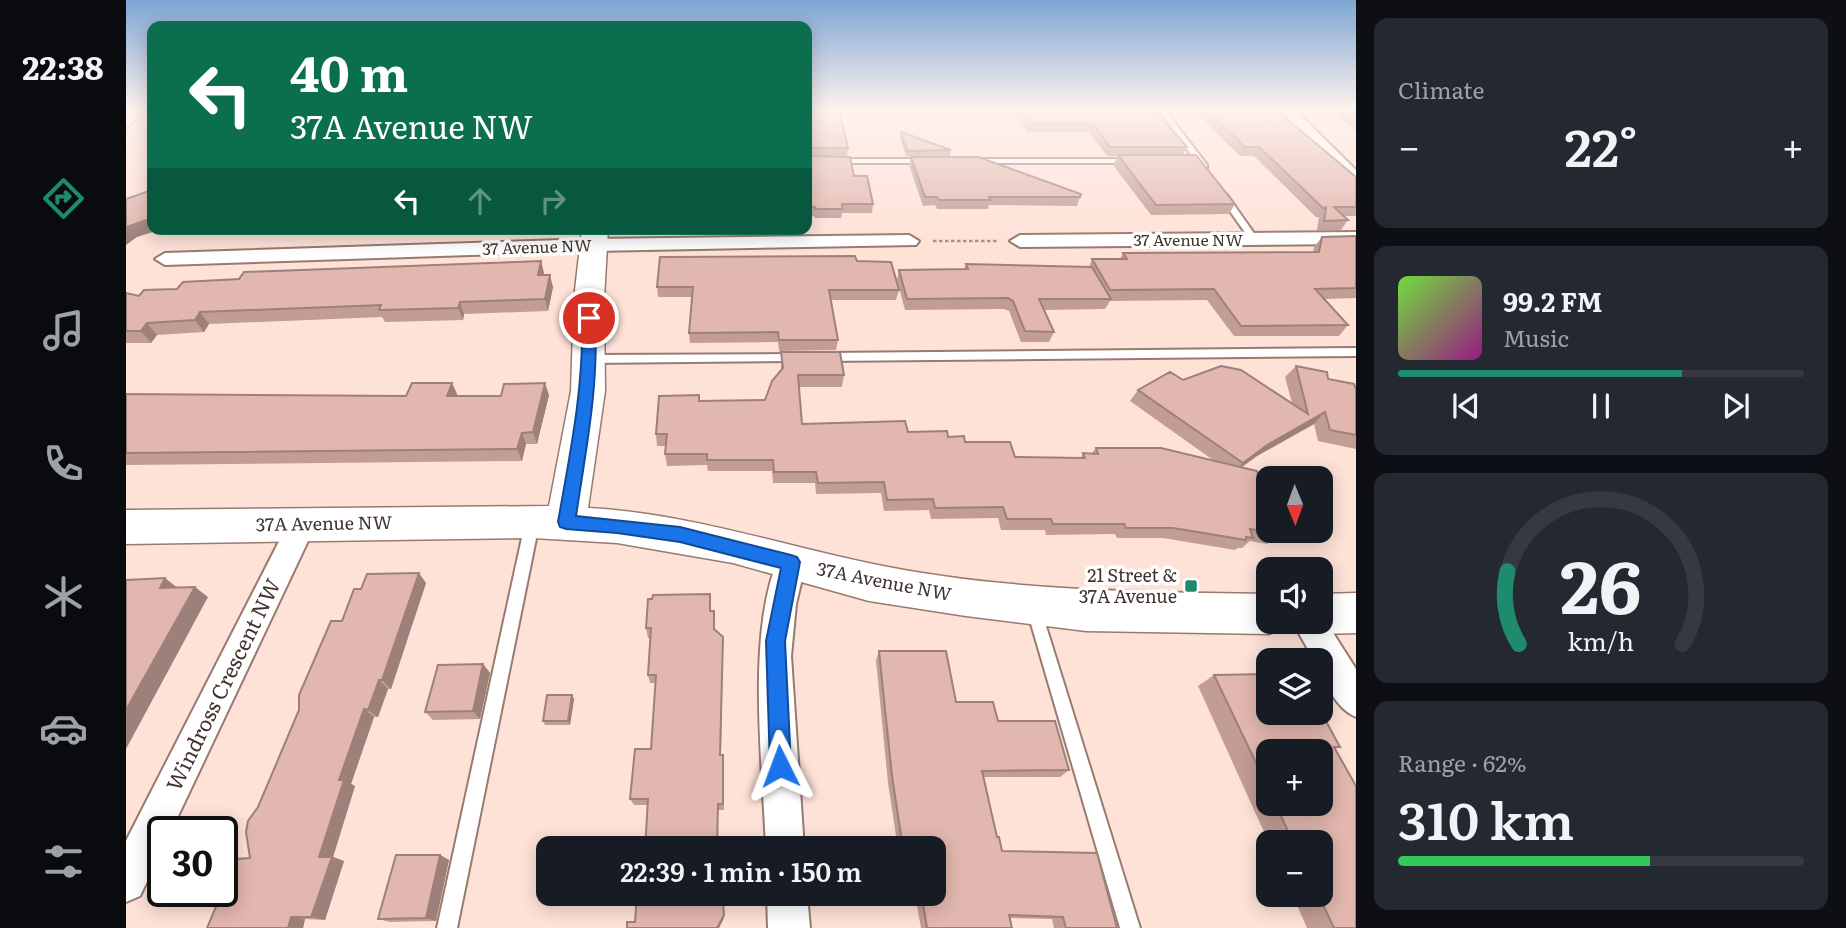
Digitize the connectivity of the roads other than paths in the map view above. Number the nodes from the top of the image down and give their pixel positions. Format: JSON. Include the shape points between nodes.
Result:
{"nodes":[{"id":1,"x":1194,"y":153,"type":"edge"},
{"id":2,"x":1143,"y":160,"type":"edge"},
{"id":3,"x":1185,"y":160,"type":"edge"},
{"id":4,"x":1199,"y":160,"type":"junction"},
{"id":5,"x":812,"y":161,"type":"edge"},
{"id":6,"x":933,"y":161,"type":"edge"},
{"id":7,"x":961,"y":161,"type":"edge"},
{"id":8,"x":1348,"y":162,"type":"edge"},
{"id":9,"x":1206,"y":172,"type":"edge"},
{"id":10,"x":1356,"y":180,"type":"edge"},
{"id":11,"x":1214,"y":183,"type":"edge"},
{"id":12,"x":594,"y":237,"type":"edge"},
{"id":13,"x":1356,"y":238,"type":"edge"},
{"id":14,"x":1254,"y":239,"type":"junction"},
{"id":15,"x":909,"y":241,"type":"road end"},
{"id":16,"x":1020,"y":241,"type":"road end"},
{"id":17,"x":165,"y":259,"type":"dead end"},
{"id":18,"x":1356,"y":352,"type":"edge"},
{"id":19,"x":590,"y":359,"type":"junction"},
{"id":20,"x":550,"y":522,"type":"junction"},
{"id":21,"x":302,"y":524,"type":"junction"},
{"id":22,"x":126,"y":527,"type":"edge"},
{"id":23,"x":791,"y":562,"type":"junction"},
{"id":24,"x":1033,"y":606,"type":"junction"},
{"id":25,"x":1356,"y":613,"type":"edge"},
{"id":26,"x":1256,"y":614,"type":"edge"},
{"id":27,"x":1333,"y":614,"type":"edge"},
{"id":28,"x":1316,"y":634,"type":"edge"},
{"id":29,"x":1356,"y":700,"type":"edge"},
{"id":30,"x":784,"y":836,"type":"edge"},
{"id":31,"x":126,"y":882,"type":"edge"},
{"id":32,"x":788,"y":906,"type":"edge"},
{"id":33,"x":447,"y":928,"type":"edge"},
{"id":34,"x":789,"y":928,"type":"edge"},
{"id":35,"x":1130,"y":928,"type":"edge"}],
"edges":[{"from":1,"to":4,"type":"lane"},
{"from":2,"to":7,"type":"lane"},
{"from":3,"to":4,"type":"lane"},
{"from":4,"to":9,"type":"lane"},
{"from":5,"to":6,"type":"lane"},
{"from":8,"to":10,"type":"street"},
{"from":11,"to":14,"type":"lane"},
{"from":12,"to":15,"type":"street","name":"37 Avenue NW"},
{"from":12,"to":17,"type":"street","name":"37 Avenue NW"},
{"from":12,"to":19,"type":"street"},
{"from":13,"to":14,"type":"street","name":"37 Avenue NW"},
{"from":14,"to":16,"type":"street","name":"37 Avenue NW"},
{"from":18,"to":19,"type":"lane"},
{"from":19,"to":20,"type":"street","via":[[588,391]]},
{"from":20,"to":21,"type":"street","name":"37A Avenue NW"},
{"from":20,"to":23,"type":"street","name":"37A Avenue NW","via":[[680,535]]},
{"from":20,"to":33,"type":"lane"},
{"from":21,"to":22,"type":"street","name":"37A Avenue NW"},
{"from":21,"to":31,"type":"street","name":"Windross Crescent NW"},
{"from":23,"to":24,"type":"street","name":"37A Avenue NW","via":[[869,582]]},
{"from":23,"to":30,"type":"street","via":[[775,656]]},
{"from":24,"to":26,"type":"street","name":"37A Avenue NW"},
{"from":24,"to":35,"type":"lane"},
{"from":25,"to":27,"type":"street"},
{"from":28,"to":29,"type":"street"},
{"from":32,"to":34,"type":"street"}]}
